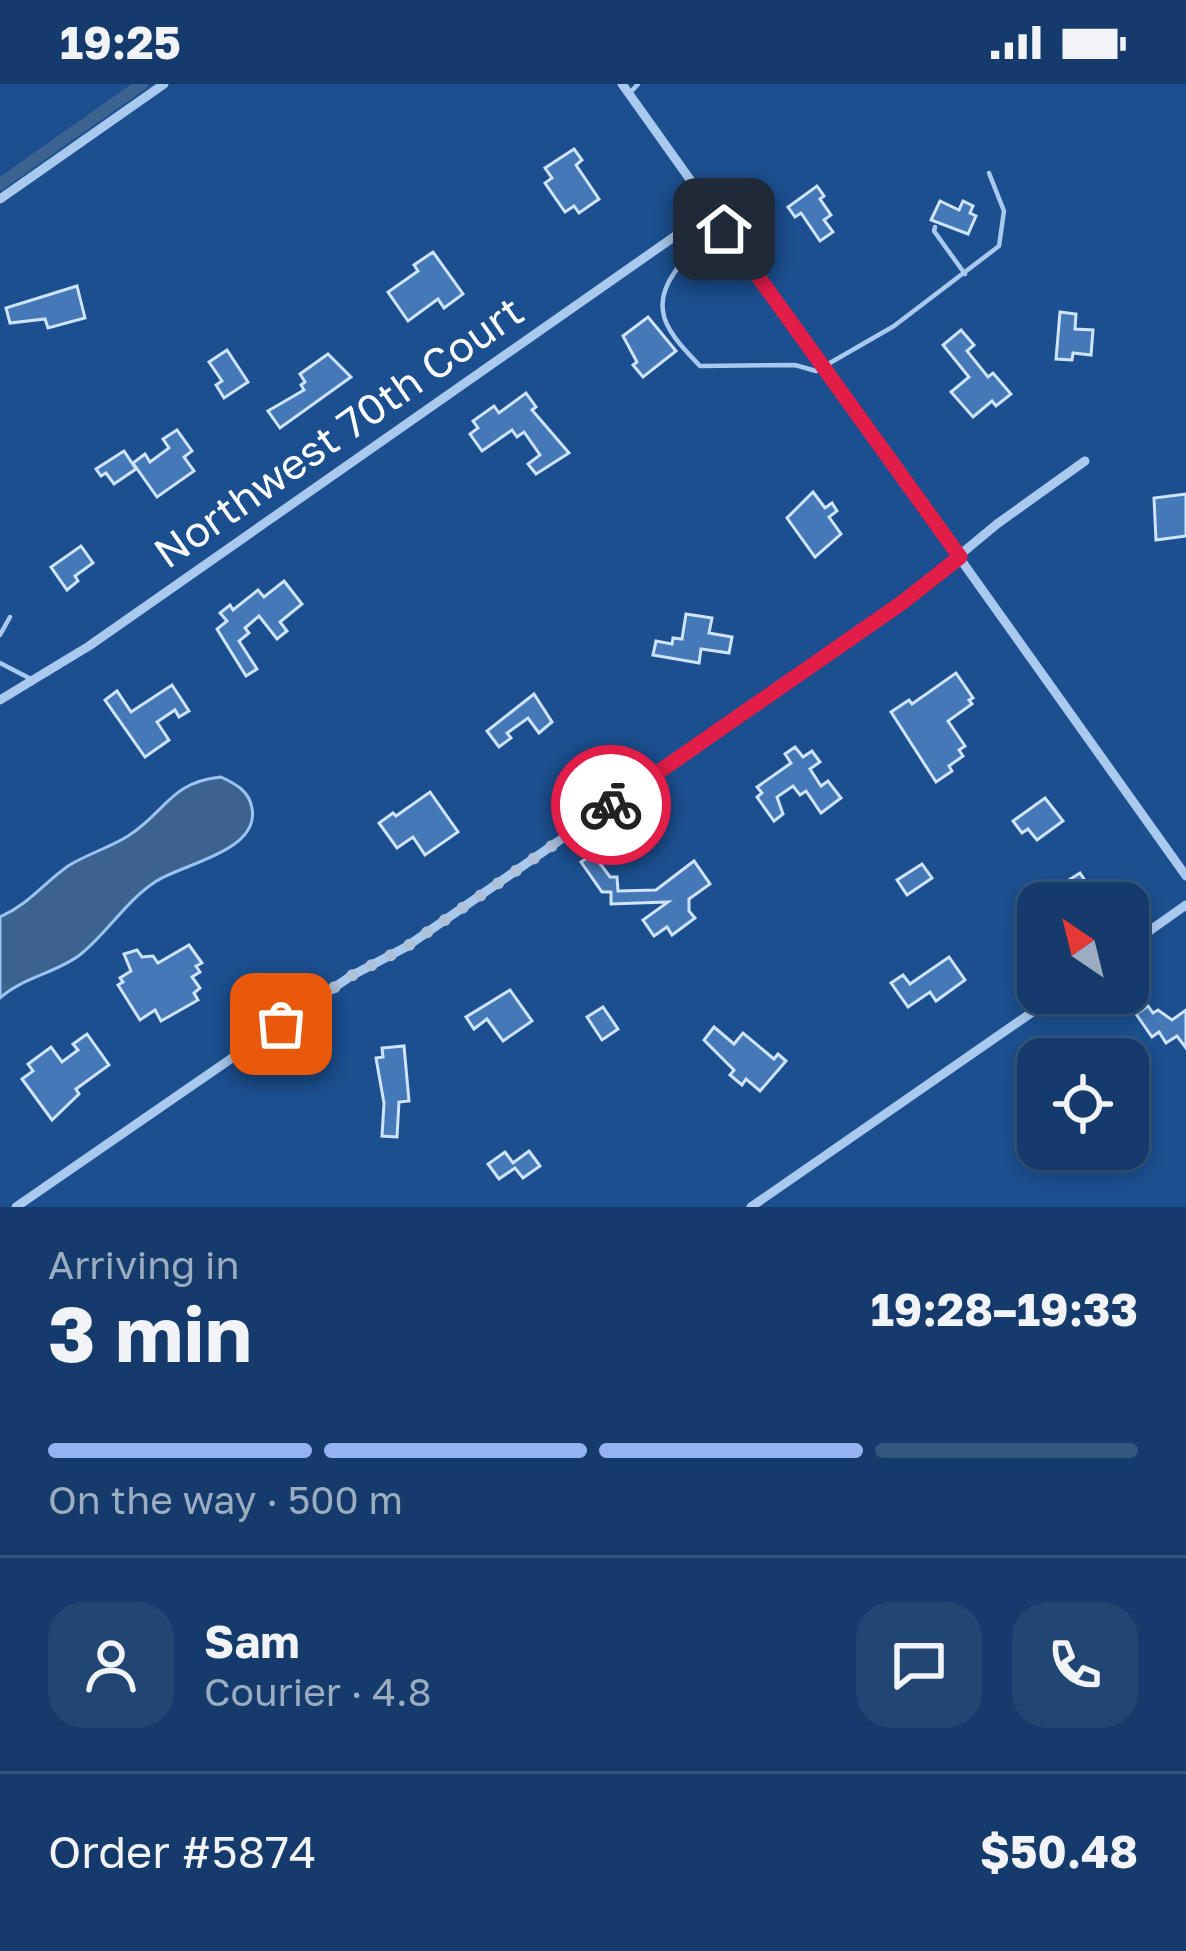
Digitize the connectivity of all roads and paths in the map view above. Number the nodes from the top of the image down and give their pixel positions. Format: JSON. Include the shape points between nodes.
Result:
{"nodes":[{"id":1,"x":164,"y":84,"type":"edge"},
{"id":2,"x":638,"y":84,"type":"edge"},
{"id":3,"x":626,"y":89,"type":"edge"},
{"id":4,"x":989,"y":173,"type":"dead end"},
{"id":5,"x":0,"y":199,"type":"edge"},
{"id":6,"x":711,"y":211,"type":"junction"},
{"id":7,"x":935,"y":226,"type":"dead end"},
{"id":8,"x":724,"y":229,"type":"junction"},
{"id":9,"x":965,"y":274,"type":"junction"},
{"id":10,"x":825,"y":369,"type":"junction"},
{"id":11,"x":1085,"y":461,"type":"dead end"},
{"id":12,"x":960,"y":557,"type":"junction"},
{"id":13,"x":10,"y":617,"type":"dead end"},
{"id":14,"x":0,"y":635,"type":"edge"},
{"id":15,"x":0,"y":663,"type":"edge"},
{"id":16,"x":31,"y":680,"type":"junction"},
{"id":17,"x":0,"y":700,"type":"edge"},
{"id":18,"x":1186,"y":875,"type":"edge"},
{"id":19,"x":1186,"y":905,"type":"edge"},
{"id":20,"x":1149,"y":931,"type":"edge"},
{"id":21,"x":1030,"y":1014,"type":"edge"},
{"id":22,"x":16,"y":1207,"type":"edge"},
{"id":23,"x":751,"y":1207,"type":"edge"}],
"edges":[{"from":1,"to":5,"type":"street"},
{"from":2,"to":3,"type":"lane"},
{"from":3,"to":6,"type":"street"},
{"from":4,"to":9,"type":"lane","via":[[1004,212],[999,246]]},
{"from":6,"to":8,"type":"street"},
{"from":6,"to":16,"type":"street","name":"Northwest 70th Court"},
{"from":7,"to":9,"type":"lane"},
{"from":8,"to":10,"type":"street"},
{"from":8,"to":10,"type":"lane","via":[[691,252],[666,290],[662,312],[672,332],[700,366]]},
{"from":9,"to":10,"type":"lane"},
{"from":10,"to":12,"type":"street"},
{"from":11,"to":12,"type":"street"},
{"from":12,"to":18,"type":"street"},
{"from":12,"to":22,"type":"street","via":[[416,940],[351,976]]},
{"from":13,"to":14,"type":"lane"},
{"from":15,"to":16,"type":"lane"},
{"from":16,"to":17,"type":"street","name":"Northwest 70th Court"},
{"from":19,"to":20,"type":"street"},
{"from":21,"to":23,"type":"street"}]}
